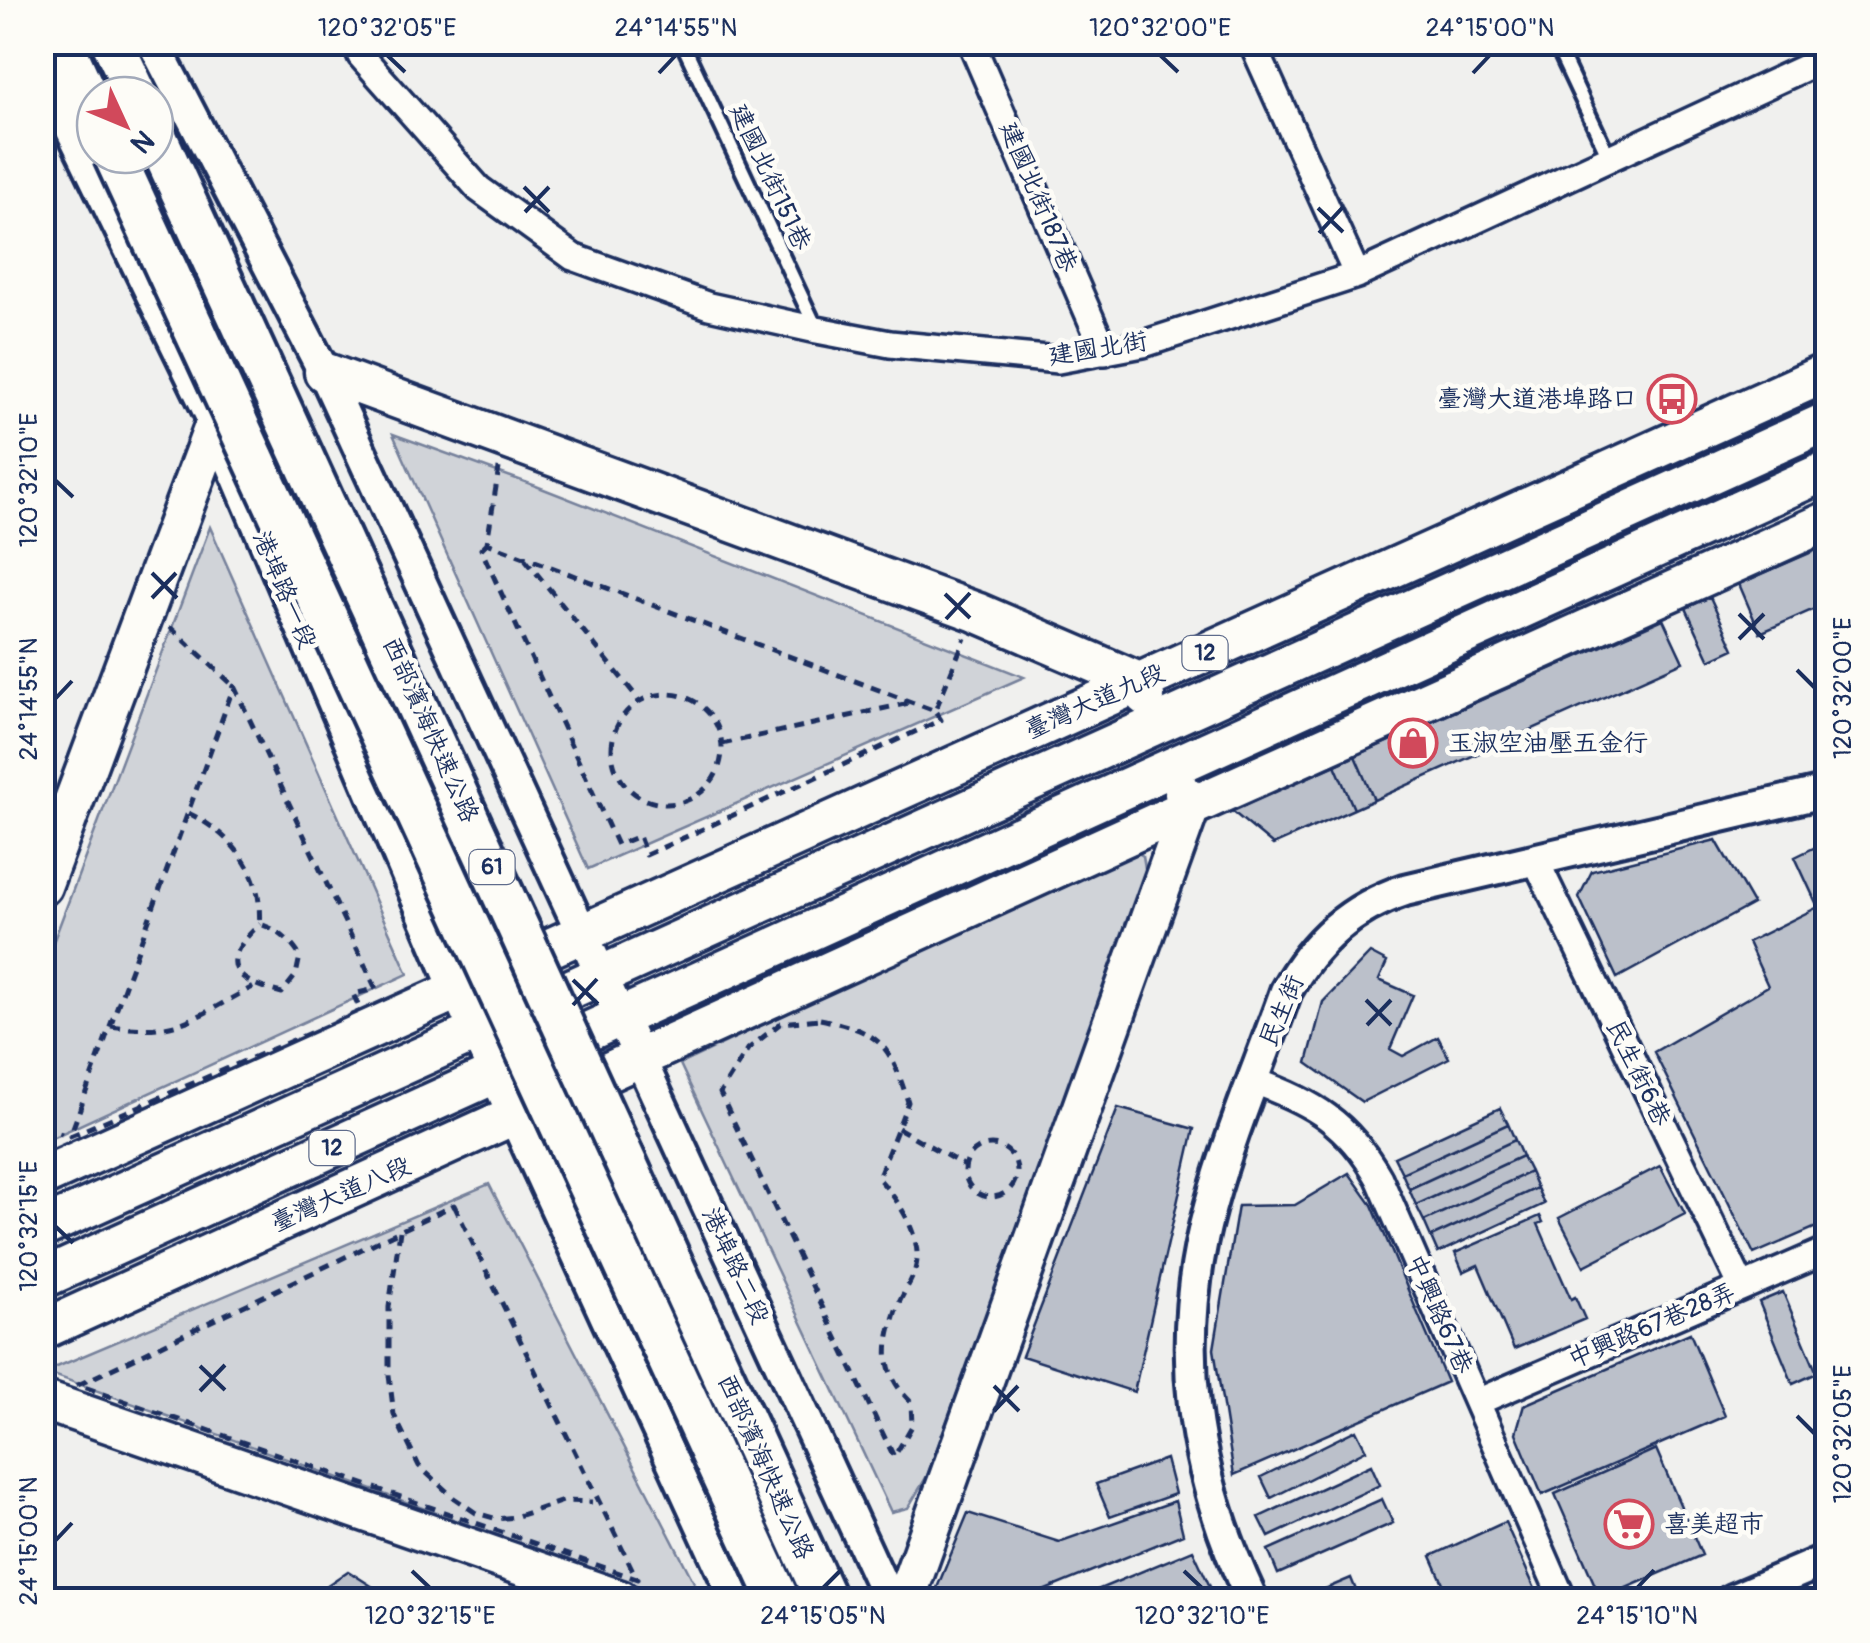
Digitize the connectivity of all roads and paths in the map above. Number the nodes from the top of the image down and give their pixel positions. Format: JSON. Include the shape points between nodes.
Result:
{"nodes":[{"id":1,"x":62,"y":42,"type":"edge"},
{"id":2,"x":112,"y":42,"type":"edge"},
{"id":3,"x":152,"y":42,"type":"edge"},
{"id":4,"x":355,"y":42,"type":"edge"},
{"id":5,"x":682,"y":42,"type":"edge"},
{"id":6,"x":971,"y":42,"type":"edge"},
{"id":7,"x":1252,"y":42,"type":"edge"},
{"id":8,"x":1555,"y":42,"type":"edge"},
{"id":9,"x":1828,"y":58,"type":"edge"},
{"id":10,"x":42,"y":69,"type":"edge"},
{"id":11,"x":77,"y":75,"type":"edge"},
{"id":12,"x":128,"y":75,"type":"edge"},
{"id":13,"x":1608,"y":157,"type":"junction"},
{"id":14,"x":123,"y":175,"type":"edge"},
{"id":15,"x":174,"y":175,"type":"edge"},
{"id":16,"x":1357,"y":275,"type":"junction"},
{"id":17,"x":817,"y":330,"type":"junction"},
{"id":18,"x":1104,"y":352,"type":"junction"},
{"id":19,"x":324,"y":372,"type":"junction"},
{"id":20,"x":1828,"y":372,"type":"edge"},
{"id":21,"x":1828,"y":422,"type":"edge"},
{"id":22,"x":215,"y":424,"type":"junction"},
{"id":23,"x":504,"y":437,"type":"junction"},
{"id":24,"x":1828,"y":470,"type":"edge"},
{"id":25,"x":1828,"y":521,"type":"edge"},
{"id":26,"x":487,"y":543,"type":"junction"},
{"id":27,"x":523,"y":556,"type":"junction"},
{"id":28,"x":147,"y":605,"type":"junction"},
{"id":29,"x":976,"y":612,"type":"junction"},
{"id":30,"x":1139,"y":682,"type":"junction"},
{"id":31,"x":234,"y":686,"type":"junction"},
{"id":32,"x":636,"y":696,"type":"dead end"},
{"id":33,"x":912,"y":702,"type":"junction"},
{"id":34,"x":935,"y":711,"type":"junction"},
{"id":35,"x":1156,"y":724,"type":"junction"},
{"id":36,"x":722,"y":744,"type":"junction"},
{"id":37,"x":1173,"y":766,"type":"junction"},
{"id":38,"x":1828,"y":791,"type":"edge"},
{"id":39,"x":1190,"y":807,"type":"junction"},
{"id":40,"x":188,"y":812,"type":"junction"},
{"id":41,"x":1535,"y":859,"type":"junction"},
{"id":42,"x":42,"y":886,"type":"edge"},
{"id":43,"x":260,"y":924,"type":"junction"},
{"id":44,"x":582,"y":932,"type":"junction"},
{"id":45,"x":602,"y":974,"type":"junction"},
{"id":46,"x":253,"y":988,"type":"junction"},
{"id":47,"x":376,"y":989,"type":"dead end"},
{"id":48,"x":456,"y":990,"type":"junction"},
{"id":49,"x":361,"y":1011,"type":"dead end"},
{"id":50,"x":621,"y":1017,"type":"junction"},
{"id":51,"x":110,"y":1026,"type":"junction"},
{"id":52,"x":476,"y":1032,"type":"junction"},
{"id":53,"x":640,"y":1059,"type":"junction"},
{"id":54,"x":495,"y":1074,"type":"junction"},
{"id":55,"x":1254,"y":1082,"type":"junction"},
{"id":56,"x":514,"y":1116,"type":"junction"},
{"id":57,"x":42,"y":1128,"type":"edge"},
{"id":58,"x":898,"y":1128,"type":"junction"},
{"id":59,"x":70,"y":1136,"type":"junction"},
{"id":60,"x":965,"y":1166,"type":"junction"},
{"id":61,"x":42,"y":1177,"type":"edge"},
{"id":62,"x":42,"y":1228,"type":"edge"},
{"id":63,"x":400,"y":1231,"type":"junction"},
{"id":64,"x":1828,"y":1250,"type":"edge"},
{"id":65,"x":42,"y":1278,"type":"edge"},
{"id":66,"x":1742,"y":1287,"type":"junction"},
{"id":67,"x":42,"y":1330,"type":"edge"},
{"id":68,"x":42,"y":1400,"type":"edge"},
{"id":69,"x":1476,"y":1402,"type":"junction"},
{"id":70,"x":592,"y":1502,"type":"dead end"},
{"id":71,"x":1828,"y":1559,"type":"edge"},
{"id":72,"x":620,"y":1600,"type":"edge"},
{"id":73,"x":736,"y":1600,"type":"edge"},
{"id":74,"x":780,"y":1600,"type":"edge"},
{"id":75,"x":826,"y":1600,"type":"edge"},
{"id":76,"x":889,"y":1600,"type":"edge"},
{"id":77,"x":905,"y":1600,"type":"edge"},
{"id":78,"x":1252,"y":1600,"type":"edge"},
{"id":79,"x":1564,"y":1600,"type":"edge"},
{"id":80,"x":1732,"y":1600,"type":"edge"}],
"edges":[{"from":1,"to":11,"type":"highway"},
{"from":2,"to":12,"type":"highway"},
{"from":3,"to":19,"type":"street"},
{"from":4,"to":17,"type":"street","name":"建國北街","via":[[479,189],[573,257],[710,306]]},
{"from":5,"to":17,"type":"lane","name":"建國北街151巷"},
{"from":6,"to":18,"type":"street","name":"建國北街187巷"},
{"from":7,"to":16,"type":"street"},
{"from":8,"to":13,"type":"lane"},
{"from":9,"to":13,"type":"street","name":"建國北街"},
{"from":10,"to":22,"type":"street","name":"港埠路一段"},
{"from":13,"to":16,"type":"street","name":"建國北街"},
{"from":14,"to":74,"type":"highway","name":"西部濱海快速公路","number":"61","bridge":true},
{"from":15,"to":75,"type":"highway","name":"西部濱海快速公路","number":"61","bridge":true},
{"from":16,"to":18,"type":"street","name":"建國北街"},
{"from":17,"to":18,"type":"street","name":"建國北街","via":[[1058,360]]},
{"from":19,"to":23,"type":"main road"},
{"from":19,"to":44,"type":"street"},
{"from":20,"to":30,"type":"main road","name":"臺灣大道九段","number":"12"},
{"from":21,"to":35,"type":"main road","name":"臺灣大道九段","number":"12"},
{"from":22,"to":28,"type":"main road"},
{"from":22,"to":48,"type":"street","name":"港埠路一段"},
{"from":23,"to":26,"type":"path"},
{"from":23,"to":29,"type":"main road"},
{"from":24,"to":37,"type":"main road","number":"12"},
{"from":25,"to":39,"type":"main road","number":"12"},
{"from":26,"to":27,"type":"path"},
{"from":26,"to":34,"type":"path","via":[[481,549],[617,845],[639,836],[646,854],[941,720]]},
{"from":27,"to":32,"type":"path"},
{"from":27,"to":33,"type":"path"},
{"from":28,"to":31,"type":"path"},
{"from":28,"to":42,"type":"main road"},
{"from":29,"to":30,"type":"main road"},
{"from":29,"to":34,"type":"path"},
{"from":30,"to":35,"type":"main road"},
{"from":30,"to":44,"type":"main road","name":"臺灣大道九段","number":"12"},
{"from":31,"to":40,"type":"path"},
{"from":31,"to":47,"type":"path"},
{"from":33,"to":34,"type":"path"},
{"from":33,"to":36,"type":"path"},
{"from":35,"to":37,"type":"main road"},
{"from":35,"to":45,"type":"main road","name":"臺灣大道九段","number":"12"},
{"from":36,"to":36,"type":"path","via":[[721,763],[711,777],[696,796],[678,804],[644,799],[628,788],[613,760],[612,742],[628,710],[663,694],[700,704]]},
{"from":37,"to":39,"type":"main road"},
{"from":37,"to":50,"type":"main road","number":"12"},
{"from":38,"to":41,"type":"street","name":"民生街"},
{"from":39,"to":53,"type":"main road","number":"12"},
{"from":39,"to":77,"type":"main road"},
{"from":40,"to":43,"type":"path","via":[[212,824],[247,868],[258,890]]},
{"from":40,"to":51,"type":"path"},
{"from":41,"to":55,"type":"street","name":"民生街","via":[[1405,890],[1348,916],[1298,968]]},
{"from":41,"to":66,"type":"street","name":"民生街6巷"},
{"from":43,"to":46,"type":"path","via":[[240,942],[235,960],[237,973]]},
{"from":43,"to":46,"type":"path","via":[[274,928],[300,956],[282,993]]},
{"from":44,"to":45,"type":"street","name":"港埠路二段"},
{"from":44,"to":48,"type":"main road","number":"12"},
{"from":45,"to":50,"type":"street","name":"港埠路二段"},
{"from":45,"to":52,"type":"main road","number":"12"},
{"from":46,"to":51,"type":"path","via":[[182,1025]]},
{"from":48,"to":52,"type":"street","name":"港埠路一段"},
{"from":48,"to":61,"type":"main road","number":"12"},
{"from":49,"to":59,"type":"path"},
{"from":50,"to":53,"type":"street","name":"港埠路二段"},
{"from":50,"to":54,"type":"main road","name":"臺灣大道八段","number":"12"},
{"from":51,"to":59,"type":"path"},
{"from":52,"to":54,"type":"street","name":"港埠路一段"},
{"from":52,"to":62,"type":"main road","number":"12"},
{"from":53,"to":56,"type":"main road","name":"臺灣大道八段","number":"12"},
{"from":53,"to":76,"type":"street","name":"港埠路二段"},
{"from":54,"to":56,"type":"street","name":"港埠路一段"},
{"from":54,"to":65,"type":"main road","name":"臺灣大道八段","number":"12"},
{"from":55,"to":69,"type":"street","name":"中興路67巷","via":[[1325,1114],[1367,1157]]},
{"from":55,"to":78,"type":"street","name":"民生街","via":[[1210,1203],[1190,1342],[1200,1454],[1220,1528]]},
{"from":56,"to":67,"type":"main road","name":"臺灣大道八段","number":"12"},
{"from":56,"to":73,"type":"street"},
{"from":57,"to":59,"type":"path"},
{"from":58,"to":58,"type":"path","via":[[878,1178],[898,1199],[917,1258],[896,1310],[886,1368],[910,1402],[912,1426],[894,1457],[720,1093],[748,1049],[781,1023],[820,1018],[856,1027],[891,1052],[908,1102]]},
{"from":58,"to":60,"type":"path"},
{"from":60,"to":60,"type":"path","via":[[968,1183],[984,1196],[1008,1192],[1018,1175],[1014,1156],[996,1144],[978,1147]]},
{"from":63,"to":63,"type":"path","via":[[454,1206],[636,1579],[78,1384]]},
{"from":63,"to":70,"type":"path","via":[[389,1307],[389,1375],[394,1415],[418,1466],[454,1498],[496,1519],[562,1501]]},
{"from":64,"to":66,"type":"street","name":"中興路67巷28弄"},
{"from":66,"to":69,"type":"street","name":"中興路67巷28弄"},
{"from":68,"to":72,"type":"main road"},
{"from":69,"to":79,"type":"street","name":"中興路67巷"},
{"from":71,"to":80,"type":"street"}]}
